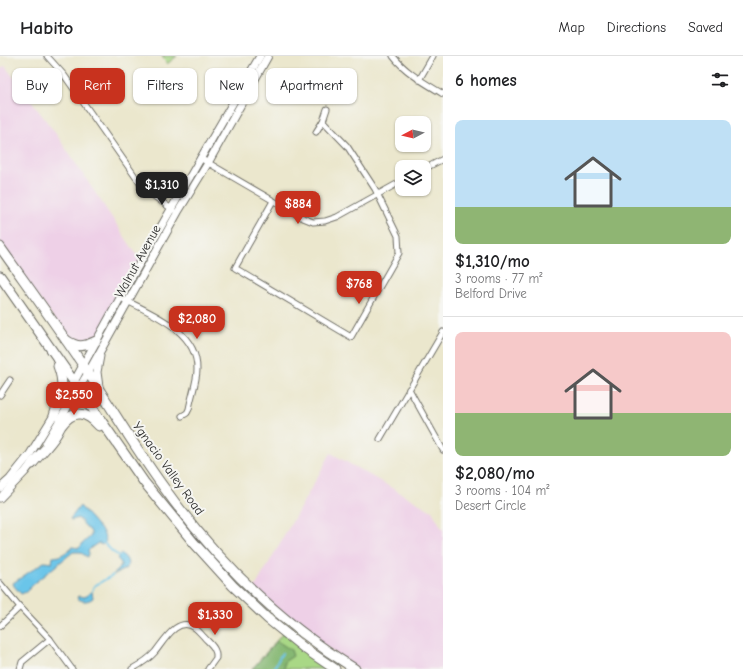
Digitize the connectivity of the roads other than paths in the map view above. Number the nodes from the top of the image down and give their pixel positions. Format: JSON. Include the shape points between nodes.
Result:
{"nodes":[{"id":1,"x":47,"y":56,"type":"edge"},
{"id":2,"x":260,"y":56,"type":"edge"},
{"id":3,"x":268,"y":56,"type":"edge"},
{"id":4,"x":393,"y":56,"type":"edge"},
{"id":5,"x":433,"y":56,"type":"edge"},
{"id":6,"x":419,"y":80,"type":"junction"},
{"id":7,"x":443,"y":94,"type":"edge"},
{"id":8,"x":328,"y":110,"type":"dead end"},
{"id":9,"x":323,"y":121,"type":"junction"},
{"id":10,"x":316,"y":132,"type":"dead end"},
{"id":11,"x":200,"y":158,"type":"junction"},
{"id":12,"x":443,"y":159,"type":"edge"},
{"id":13,"x":208,"y":163,"type":"junction"},
{"id":14,"x":431,"y":165,"type":"edge"},
{"id":15,"x":395,"y":185,"type":"edge"},
{"id":16,"x":378,"y":194,"type":"junction"},
{"id":17,"x":273,"y":201,"type":"junction"},
{"id":18,"x":175,"y":210,"type":"junction"},
{"id":19,"x":0,"y":247,"type":"edge"},
{"id":20,"x":0,"y":276,"type":"edge"},
{"id":21,"x":121,"y":298,"type":"junction"},
{"id":22,"x":128,"y":302,"type":"junction"},
{"id":23,"x":443,"y":332,"type":"edge"},
{"id":24,"x":42,"y":336,"type":"junction"},
{"id":25,"x":64,"y":339,"type":"junction"},
{"id":26,"x":96,"y":341,"type":"junction"},
{"id":27,"x":102,"y":349,"type":"junction"},
{"id":28,"x":86,"y":369,"type":"junction"},
{"id":29,"x":10,"y":380,"type":"dead end"},
{"id":30,"x":76,"y":386,"type":"junction"},
{"id":31,"x":409,"y":389,"type":"junction"},
{"id":32,"x":99,"y":390,"type":"junction"},
{"id":33,"x":0,"y":395,"type":"edge"},
{"id":34,"x":54,"y":416,"type":"junction"},
{"id":35,"x":182,"y":416,"type":"dead end"},
{"id":36,"x":380,"y":439,"type":"dead end"},
{"id":37,"x":121,"y":450,"type":"junction"},
{"id":38,"x":443,"y":450,"type":"edge"},
{"id":39,"x":32,"y":464,"type":"junction"},
{"id":40,"x":0,"y":488,"type":"edge"},
{"id":41,"x":0,"y":498,"type":"edge"},
{"id":42,"x":0,"y":583,"type":"edge"},
{"id":43,"x":20,"y":607,"type":"junction"},
{"id":44,"x":0,"y":626,"type":"edge"},
{"id":45,"x":50,"y":639,"type":"junction"},
{"id":46,"x":306,"y":650,"type":"junction"},
{"id":47,"x":343,"y":661,"type":"junction"},
{"id":48,"x":20,"y":669,"type":"edge"},
{"id":49,"x":72,"y":669,"type":"edge"},
{"id":50,"x":132,"y":669,"type":"edge"},
{"id":51,"x":208,"y":669,"type":"edge"},
{"id":52,"x":335,"y":669,"type":"edge"},
{"id":53,"x":355,"y":669,"type":"edge"}],
"edges":[{"from":1,"to":18,"type":"street","via":[[64,75],[144,189]]},
{"from":2,"to":11,"type":"street","name":"Walnut Avenue"},
{"from":3,"to":13,"type":"street","name":"Walnut Avenue"},
{"from":4,"to":6,"type":"street"},
{"from":5,"to":6,"type":"street"},
{"from":6,"to":7,"type":"street"},
{"from":8,"to":9,"type":"street"},
{"from":9,"to":10,"type":"street"},
{"from":9,"to":16,"type":"street","via":[[347,146]]},
{"from":11,"to":13,"type":"street"},
{"from":11,"to":18,"type":"street","name":"Walnut Avenue"},
{"from":12,"to":14,"type":"street"},
{"from":13,"to":17,"type":"street"},
{"from":13,"to":18,"type":"street","name":"Walnut Avenue"},
{"from":15,"to":16,"type":"street"},
{"from":16,"to":17,"type":"street","via":[[337,217],[313,222]]},
{"from":16,"to":17,"type":"street","via":[[398,236],[399,253],[350,337],[235,268]]},
{"from":18,"to":21,"type":"street","name":"Walnut Avenue"},
{"from":18,"to":22,"type":"street","name":"Walnut Avenue"},
{"from":19,"to":25,"type":"highway","name":"Ygnacio Valley Road"},
{"from":20,"to":24,"type":"highway","name":"Ygnacio Valley Road"},
{"from":21,"to":22,"type":"street"},
{"from":21,"to":26,"type":"street","name":"Walnut Avenue"},
{"from":22,"to":27,"type":"street","name":"Walnut Avenue"},
{"from":22,"to":35,"type":"street","via":[[176,328],[191,347],[197,370],[189,409]]},
{"from":23,"to":31,"type":"street"},
{"from":24,"to":30,"type":"highway","name":"Ygnacio Valley Road"},
{"from":24,"to":34,"type":"highway","via":[[62,377],[61,394]]},
{"from":25,"to":26,"type":"highway","via":[[74,345],[84,346]]},
{"from":25,"to":28,"type":"highway","name":"Ygnacio Valley Road"},
{"from":26,"to":28,"type":"street","name":"Walnut Avenue"},
{"from":27,"to":28,"type":"street","name":"Walnut Avenue"},
{"from":27,"to":32,"type":"street","via":[[97,372]]},
{"from":28,"to":30,"type":"street"},
{"from":28,"to":32,"type":"highway","name":"Ygnacio Valley Road"},
{"from":29,"to":33,"type":"street"},
{"from":30,"to":34,"type":"street"},
{"from":30,"to":37,"type":"highway","name":"Ygnacio Valley Road"},
{"from":30,"to":39,"type":"street","via":[[60,420]]},
{"from":31,"to":36,"type":"street"},
{"from":31,"to":38,"type":"street"},
{"from":32,"to":47,"type":"highway","name":"Ygnacio Valley Road","via":[[165,489],[218,554],[253,591],[312,640]]},
{"from":34,"to":40,"type":"street","via":[[30,454]]},
{"from":37,"to":39,"type":"highway","via":[[93,419],[83,414],[73,414]]},
{"from":37,"to":46,"type":"highway","name":"Ygnacio Valley Road","via":[[189,537],[234,586],[268,619]]},
{"from":39,"to":41,"type":"street"},
{"from":42,"to":43,"type":"street"},
{"from":43,"to":44,"type":"street"},
{"from":43,"to":45,"type":"street"},
{"from":45,"to":48,"type":"street","via":[[22,662]]},
{"from":45,"to":49,"type":"street"},
{"from":46,"to":47,"type":"highway","via":[[314,651],[336,666]]},
{"from":46,"to":52,"type":"highway","name":"Ygnacio Valley Road"},
{"from":47,"to":53,"type":"highway","name":"Ygnacio Valley Road"},
{"from":50,"to":51,"type":"street","via":[[154,653],[172,631],[182,625],[196,628],[214,648],[216,658]]}]}
